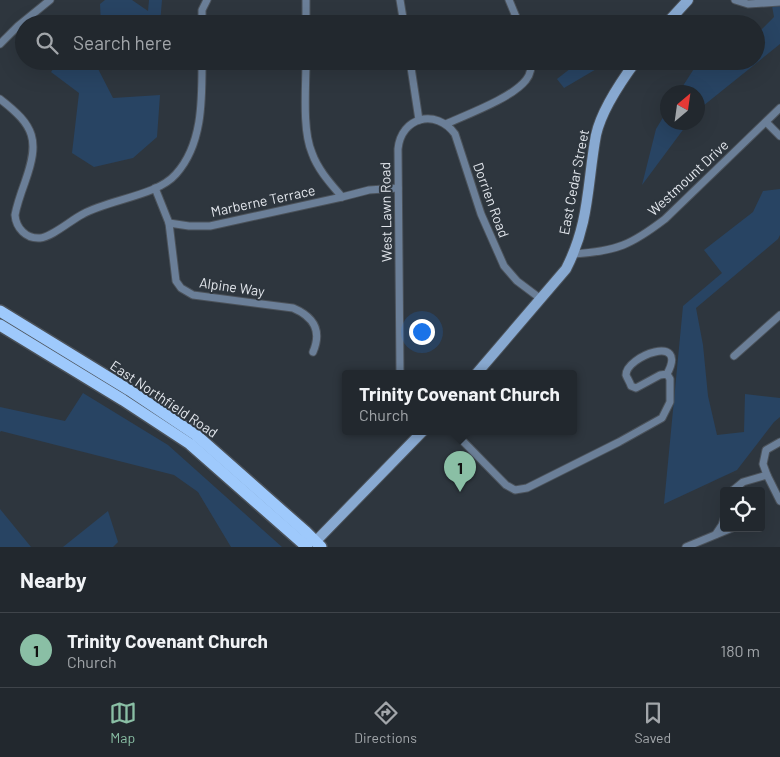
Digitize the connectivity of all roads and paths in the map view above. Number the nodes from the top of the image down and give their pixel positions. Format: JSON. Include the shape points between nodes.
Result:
{"nodes":[{"id":1,"x":50,"y":0,"type":"edge"},
{"id":2,"x":207,"y":0,"type":"edge"},
{"id":3,"x":306,"y":0,"type":"edge"},
{"id":4,"x":400,"y":0,"type":"edge"},
{"id":5,"x":509,"y":0,"type":"edge"},
{"id":6,"x":688,"y":0,"type":"edge"},
{"id":7,"x":735,"y":0,"type":"edge"},
{"id":8,"x":780,"y":2,"type":"edge"},
{"id":9,"x":32,"y":15,"type":"edge"},
{"id":10,"x":202,"y":15,"type":"edge"},
{"id":11,"x":306,"y":15,"type":"edge"},
{"id":12,"x":402,"y":15,"type":"edge"},
{"id":13,"x":515,"y":15,"type":"edge"},
{"id":14,"x":674,"y":15,"type":"edge"},
{"id":15,"x":15,"y":29,"type":"edge"},
{"id":16,"x":0,"y":44,"type":"edge"},
{"id":17,"x":202,"y":70,"type":"edge"},
{"id":18,"x":306,"y":70,"type":"edge"},
{"id":19,"x":411,"y":70,"type":"edge"},
{"id":20,"x":531,"y":70,"type":"edge"},
{"id":21,"x":631,"y":70,"type":"edge"},
{"id":22,"x":0,"y":99,"type":"edge"},
{"id":23,"x":780,"y":108,"type":"edge"},
{"id":24,"x":419,"y":120,"type":"junction"},
{"id":25,"x":766,"y":122,"type":"junction"},
{"id":26,"x":446,"y":124,"type":"junction"},
{"id":27,"x":780,"y":136,"type":"edge"},
{"id":28,"x":155,"y":188,"type":"junction"},
{"id":29,"x":398,"y":188,"type":"junction"},
{"id":30,"x":342,"y":198,"type":"junction"},
{"id":31,"x":169,"y":222,"type":"junction"},
{"id":32,"x":574,"y":254,"type":"junction"},
{"id":33,"x":541,"y":300,"type":"junction"},
{"id":34,"x":0,"y":311,"type":"edge"},
{"id":35,"x":780,"y":315,"type":"edge"},
{"id":36,"x":0,"y":325,"type":"edge"},
{"id":37,"x":15,"y":328,"type":"junction"},
{"id":38,"x":313,"y":352,"type":"dead end"},
{"id":39,"x":734,"y":356,"type":"dead end"},
{"id":40,"x":400,"y":370,"type":"edge"},
{"id":41,"x":480,"y":370,"type":"edge"},
{"id":42,"x":667,"y":374,"type":"junction"},
{"id":43,"x":419,"y":435,"type":"edge"},
{"id":44,"x":457,"y":435,"type":"edge"},
{"id":45,"x":780,"y":442,"type":"edge"},
{"id":46,"x":767,"y":474,"type":"junction"},
{"id":47,"x":737,"y":487,"type":"edge"},
{"id":48,"x":780,"y":502,"type":"edge"},
{"id":49,"x":720,"y":528,"type":"edge"},
{"id":50,"x":723,"y":532,"type":"edge"},
{"id":51,"x":716,"y":535,"type":"junction"},
{"id":52,"x":313,"y":546,"type":"edge"},
{"id":53,"x":686,"y":547,"type":"edge"}],
"edges":[{"from":1,"to":9,"type":"street"},
{"from":2,"to":10,"type":"street"},
{"from":3,"to":11,"type":"street"},
{"from":4,"to":12,"type":"street"},
{"from":5,"to":13,"type":"street"},
{"from":6,"to":14,"type":"main road"},
{"from":7,"to":8,"type":"street","via":[[748,4]]},
{"from":15,"to":16,"type":"street"},
{"from":17,"to":28,"type":"street","via":[[198,127],[191,149],[177,174]]},
{"from":18,"to":30,"type":"street","via":[[306,117],[311,152]]},
{"from":19,"to":24,"type":"street"},
{"from":20,"to":26,"type":"street","via":[[526,80],[506,96]]},
{"from":21,"to":32,"type":"main road","name":"East Cedar Street","via":[[605,112],[597,134],[587,210]]},
{"from":22,"to":28,"type":"street","via":[[25,121],[33,144],[34,155],[15,215],[19,229],[26,235],[44,237],[94,207]]},
{"from":23,"to":25,"type":"street","name":"Westmount Drive"},
{"from":24,"to":26,"type":"street","via":[[431,119]]},
{"from":24,"to":29,"type":"street","name":"West Lawn Road","via":[[408,126],[398,143]]},
{"from":25,"to":27,"type":"street"},
{"from":25,"to":32,"type":"street","name":"Westmount Drive","via":[[665,220],[646,234],[612,250]]},
{"from":26,"to":33,"type":"street","name":"Dorrien Road","via":[[456,137],[481,214],[504,266],[516,281]]},
{"from":28,"to":31,"type":"street"},
{"from":29,"to":30,"type":"street","name":"Marberne Terrace","via":[[369,190]]},
{"from":29,"to":40,"type":"street","name":"West Lawn Road"},
{"from":30,"to":31,"type":"street","name":"Marberne Terrace","via":[[210,226]]},
{"from":31,"to":38,"type":"street","name":"Alpine Way","via":[[176,281],[181,288],[193,295],[293,308],[302,312],[314,324],[317,343]]},
{"from":32,"to":33,"type":"main road","name":"East Cedar Street"},
{"from":33,"to":41,"type":"main road","name":"East Cedar Street"},
{"from":34,"to":37,"type":"main road","name":"East Northfield Road"},
{"from":35,"to":39,"type":"street"},
{"from":36,"to":37,"type":"main road","name":"East Northfield Road"},
{"from":37,"to":52,"type":"main road","name":"East Northfield Road","via":[[176,429],[196,435]]},
{"from":42,"to":42,"type":"street","via":[[672,360],[670,354],[658,350],[634,362],[626,375],[631,386],[636,388]]},
{"from":42,"to":44,"type":"street","via":[[670,402],[662,418],[527,488],[515,490],[506,486]]},
{"from":43,"to":52,"type":"main road"},
{"from":45,"to":46,"type":"street","via":[[766,450],[763,464]]},
{"from":46,"to":47,"type":"street"},
{"from":46,"to":48,"type":"street"},
{"from":49,"to":51,"type":"street"},
{"from":50,"to":51,"type":"street"},
{"from":51,"to":53,"type":"street"}]}
